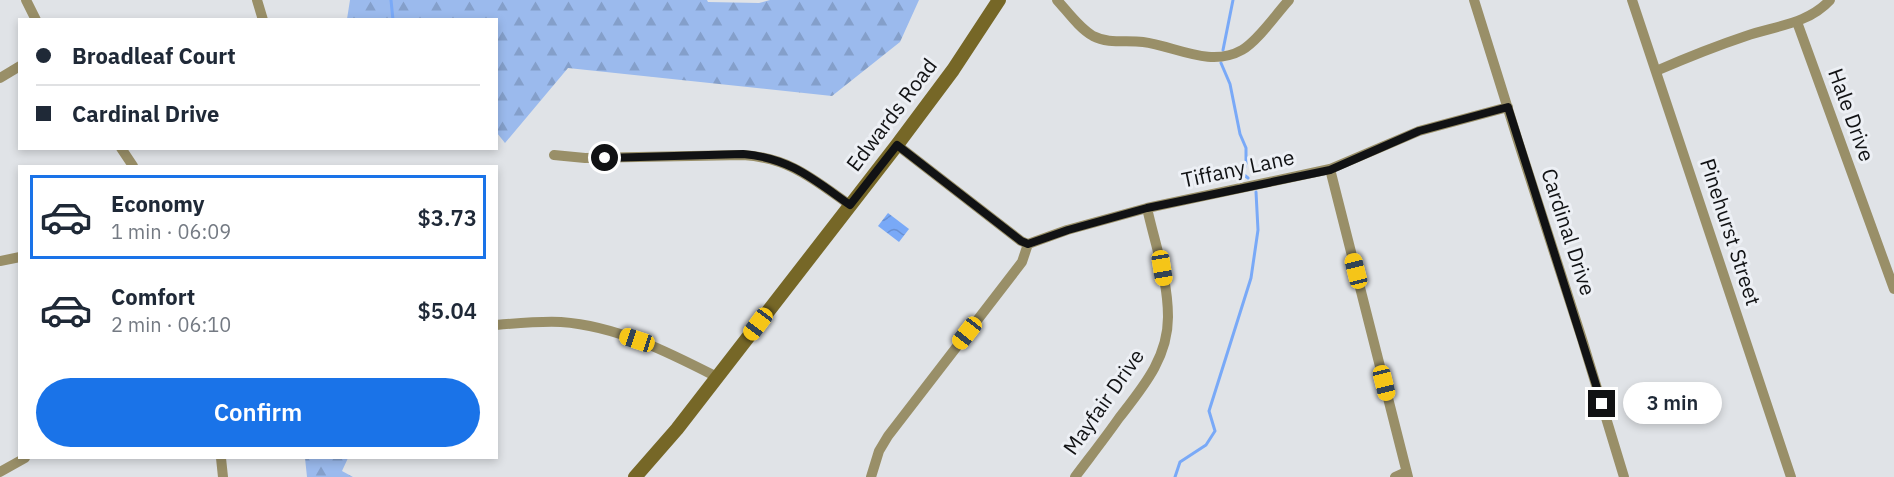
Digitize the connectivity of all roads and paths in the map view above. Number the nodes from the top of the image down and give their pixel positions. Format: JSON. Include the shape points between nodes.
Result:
{"nodes":[{"id":1,"x":26,"y":0,"type":"edge"},
{"id":2,"x":257,"y":0,"type":"edge"},
{"id":3,"x":999,"y":0,"type":"edge"},
{"id":4,"x":1057,"y":0,"type":"edge"},
{"id":5,"x":1289,"y":0,"type":"edge"},
{"id":6,"x":1474,"y":0,"type":"edge"},
{"id":7,"x":1632,"y":0,"type":"edge"},
{"id":8,"x":1830,"y":0,"type":"edge"},
{"id":9,"x":35,"y":18,"type":"edge"},
{"id":10,"x":262,"y":18,"type":"edge"},
{"id":11,"x":1797,"y":22,"type":"junction"},
{"id":12,"x":18,"y":67,"type":"edge"},
{"id":13,"x":1656,"y":71,"type":"junction"},
{"id":14,"x":0,"y":78,"type":"edge"},
{"id":15,"x":1508,"y":107,"type":"junction"},
{"id":16,"x":897,"y":145,"type":"junction"},
{"id":17,"x":122,"y":150,"type":"edge"},
{"id":18,"x":554,"y":155,"type":"dead end"},
{"id":19,"x":132,"y":165,"type":"edge"},
{"id":20,"x":1330,"y":170,"type":"junction"},
{"id":21,"x":850,"y":205,"type":"junction"},
{"id":22,"x":1147,"y":208,"type":"junction"},
{"id":23,"x":1028,"y":244,"type":"junction"},
{"id":24,"x":18,"y":257,"type":"edge"},
{"id":25,"x":0,"y":261,"type":"edge"},
{"id":26,"x":1894,"y":289,"type":"edge"},
{"id":27,"x":498,"y":325,"type":"edge"},
{"id":28,"x":717,"y":377,"type":"junction"},
{"id":29,"x":23,"y":459,"type":"edge"},
{"id":30,"x":220,"y":459,"type":"edge"},
{"id":31,"x":0,"y":472,"type":"edge"},
{"id":32,"x":1407,"y":475,"type":"edge"},
{"id":33,"x":223,"y":477,"type":"edge"},
{"id":34,"x":635,"y":477,"type":"edge"},
{"id":35,"x":871,"y":477,"type":"edge"},
{"id":36,"x":1075,"y":477,"type":"edge"},
{"id":37,"x":1395,"y":477,"type":"edge"},
{"id":38,"x":1624,"y":477,"type":"edge"},
{"id":39,"x":1791,"y":477,"type":"edge"}],
"edges":[{"from":1,"to":9,"type":"street"},
{"from":2,"to":10,"type":"street"},
{"from":3,"to":16,"type":"main road","name":"Edwards Road"},
{"from":4,"to":5,"type":"street","via":[[1085,30],[1100,39],[1144,42],[1220,57],[1247,46]]},
{"from":6,"to":15,"type":"street","name":"Cardinal Drive"},
{"from":7,"to":13,"type":"street","name":"Pinehurst Street"},
{"from":8,"to":11,"type":"street"},
{"from":11,"to":13,"type":"street","via":[[1698,52]]},
{"from":11,"to":26,"type":"street","name":"Hale Drive"},
{"from":12,"to":14,"type":"street"},
{"from":13,"to":39,"type":"street","name":"Pinehurst Street"},
{"from":15,"to":20,"type":"street","name":"Tiffany Lane","via":[[1419,131]]},
{"from":15,"to":38,"type":"street","name":"Cardinal Drive"},
{"from":16,"to":21,"type":"main road","name":"Edwards Road"},
{"from":16,"to":23,"type":"street"},
{"from":17,"to":19,"type":"street"},
{"from":18,"to":21,"type":"street","via":[[762,156],[799,169]]},
{"from":20,"to":22,"type":"street","name":"Tiffany Lane"},
{"from":20,"to":32,"type":"street"},
{"from":21,"to":28,"type":"main road","name":"Edwards Road"},
{"from":22,"to":23,"type":"street","name":"Tiffany Lane"},
{"from":22,"to":36,"type":"street","name":"Mayfair Drive","via":[[1168,300],[1166,342],[1151,377]]},
{"from":23,"to":35,"type":"street","via":[[1022,262],[888,436]]},
{"from":24,"to":25,"type":"street"},
{"from":27,"to":28,"type":"street","via":[[559,322],[592,327],[637,340]]},
{"from":28,"to":34,"type":"main road","name":"Edwards Road"},
{"from":29,"to":31,"type":"street"},
{"from":30,"to":33,"type":"street"},
{"from":32,"to":37,"type":"street"}]}
